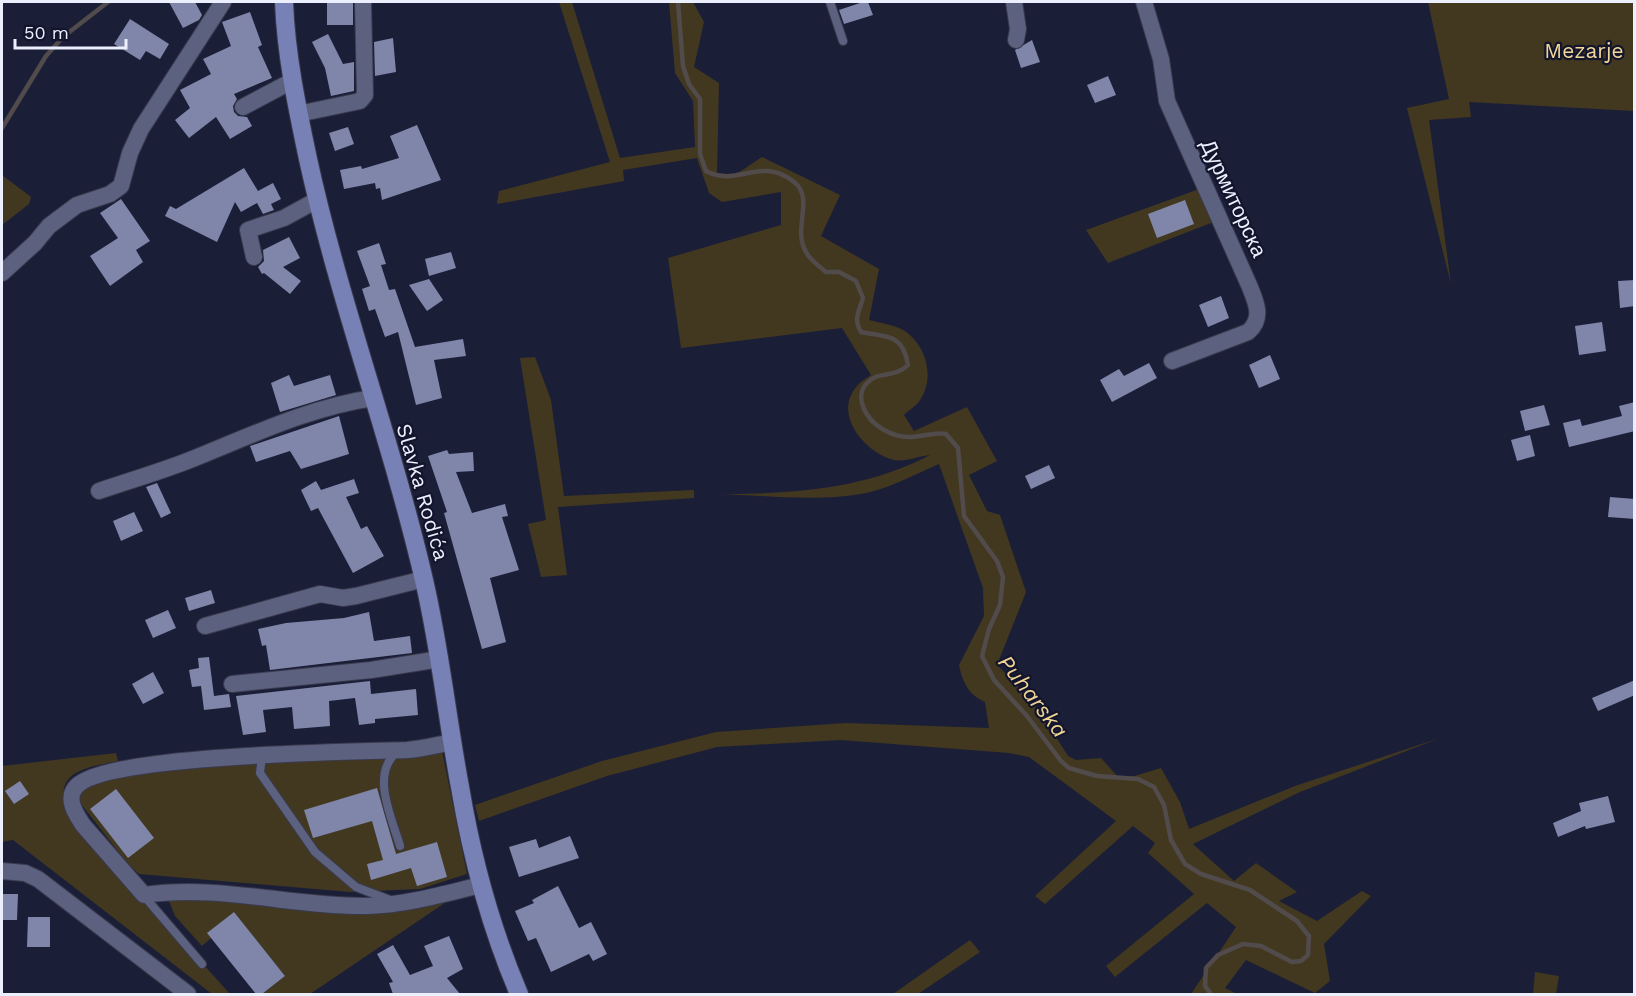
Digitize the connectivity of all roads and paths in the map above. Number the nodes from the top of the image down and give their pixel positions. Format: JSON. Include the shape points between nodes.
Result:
{"nodes":[{"id":1,"x":223,"y":2,"type":"edge"},
{"id":2,"x":284,"y":2,"type":"edge"},
{"id":3,"x":363,"y":2,"type":"edge"},
{"id":4,"x":830,"y":2,"type":"edge"},
{"id":5,"x":1014,"y":2,"type":"edge"},
{"id":6,"x":1144,"y":2,"type":"edge"},
{"id":7,"x":1016,"y":40,"type":"dead end"},
{"id":8,"x":843,"y":41,"type":"dead end"},
{"id":9,"x":292,"y":81,"type":"junction"},
{"id":10,"x":243,"y":107,"type":"dead end"},
{"id":11,"x":298,"y":114,"type":"junction"},
{"id":12,"x":317,"y":200,"type":"junction"},
{"id":13,"x":254,"y":257,"type":"dead end"},
{"id":14,"x":2,"y":273,"type":"edge"},
{"id":15,"x":1172,"y":361,"type":"dead end"},
{"id":16,"x":373,"y":398,"type":"junction"},
{"id":17,"x":99,"y":491,"type":"dead end"},
{"id":18,"x":424,"y":579,"type":"junction"},
{"id":19,"x":205,"y":626,"type":"dead end"},
{"id":20,"x":440,"y":659,"type":"junction"},
{"id":21,"x":232,"y":684,"type":"dead end"},
{"id":22,"x":452,"y":742,"type":"junction"},
{"id":23,"x":400,"y":750,"type":"junction"},
{"id":24,"x":262,"y":756,"type":"junction"},
{"id":25,"x":400,"y":846,"type":"dead end"},
{"id":26,"x":2,"y":872,"type":"edge"},
{"id":27,"x":481,"y":885,"type":"junction"},
{"id":28,"x":144,"y":895,"type":"junction"},
{"id":29,"x":401,"y":903,"type":"junction"},
{"id":30,"x":202,"y":964,"type":"dead end"},
{"id":31,"x":188,"y":994,"type":"edge"},
{"id":32,"x":519,"y":994,"type":"edge"}],
"edges":[{"from":1,"to":14,"type":"street","via":[[141,129],[121,186],[77,205],[49,226]]},
{"from":2,"to":9,"type":"main road","name":"Slavka Rodića"},
{"from":3,"to":11,"type":"street","via":[[365,95],[360,101]]},
{"from":4,"to":8,"type":"lane"},
{"from":5,"to":7,"type":"street"},
{"from":6,"to":15,"type":"street","name":"Дурмиторска","via":[[1161,59],[1167,101],[1258,312],[1255,326],[1248,332]]},
{"from":9,"to":10,"type":"street"},
{"from":9,"to":11,"type":"main road","name":"Slavka Rodića"},
{"from":11,"to":12,"type":"main road","name":"Slavka Rodića"},
{"from":12,"to":13,"type":"street","via":[[284,219],[248,230]]},
{"from":12,"to":16,"type":"main road","name":"Slavka Rodića"},
{"from":16,"to":17,"type":"street","via":[[287,421]]},
{"from":16,"to":18,"type":"main road","name":"Slavka Rodića"},
{"from":18,"to":19,"type":"street","via":[[343,598],[320,594]]},
{"from":18,"to":20,"type":"main road","name":"Slavka Rodića"},
{"from":20,"to":21,"type":"street"},
{"from":20,"to":22,"type":"main road","name":"Slavka Rodića"},
{"from":22,"to":23,"type":"street"},
{"from":22,"to":27,"type":"main road","name":"Slavka Rodića"},
{"from":23,"to":24,"type":"street"},
{"from":23,"to":25,"type":"lane","via":[[388,761],[384,785]]},
{"from":24,"to":28,"type":"street","via":[[124,768],[84,780],[74,788],[74,812]]},
{"from":24,"to":29,"type":"lane","via":[[260,773],[315,852],[356,887]]},
{"from":26,"to":31,"type":"street","via":[[26,873],[38,879]]},
{"from":27,"to":29,"type":"street"},
{"from":27,"to":32,"type":"main road","name":"Slavka Rodića"},
{"from":28,"to":29,"type":"street","via":[[178,890],[368,906]]},
{"from":28,"to":30,"type":"lane"}]}
